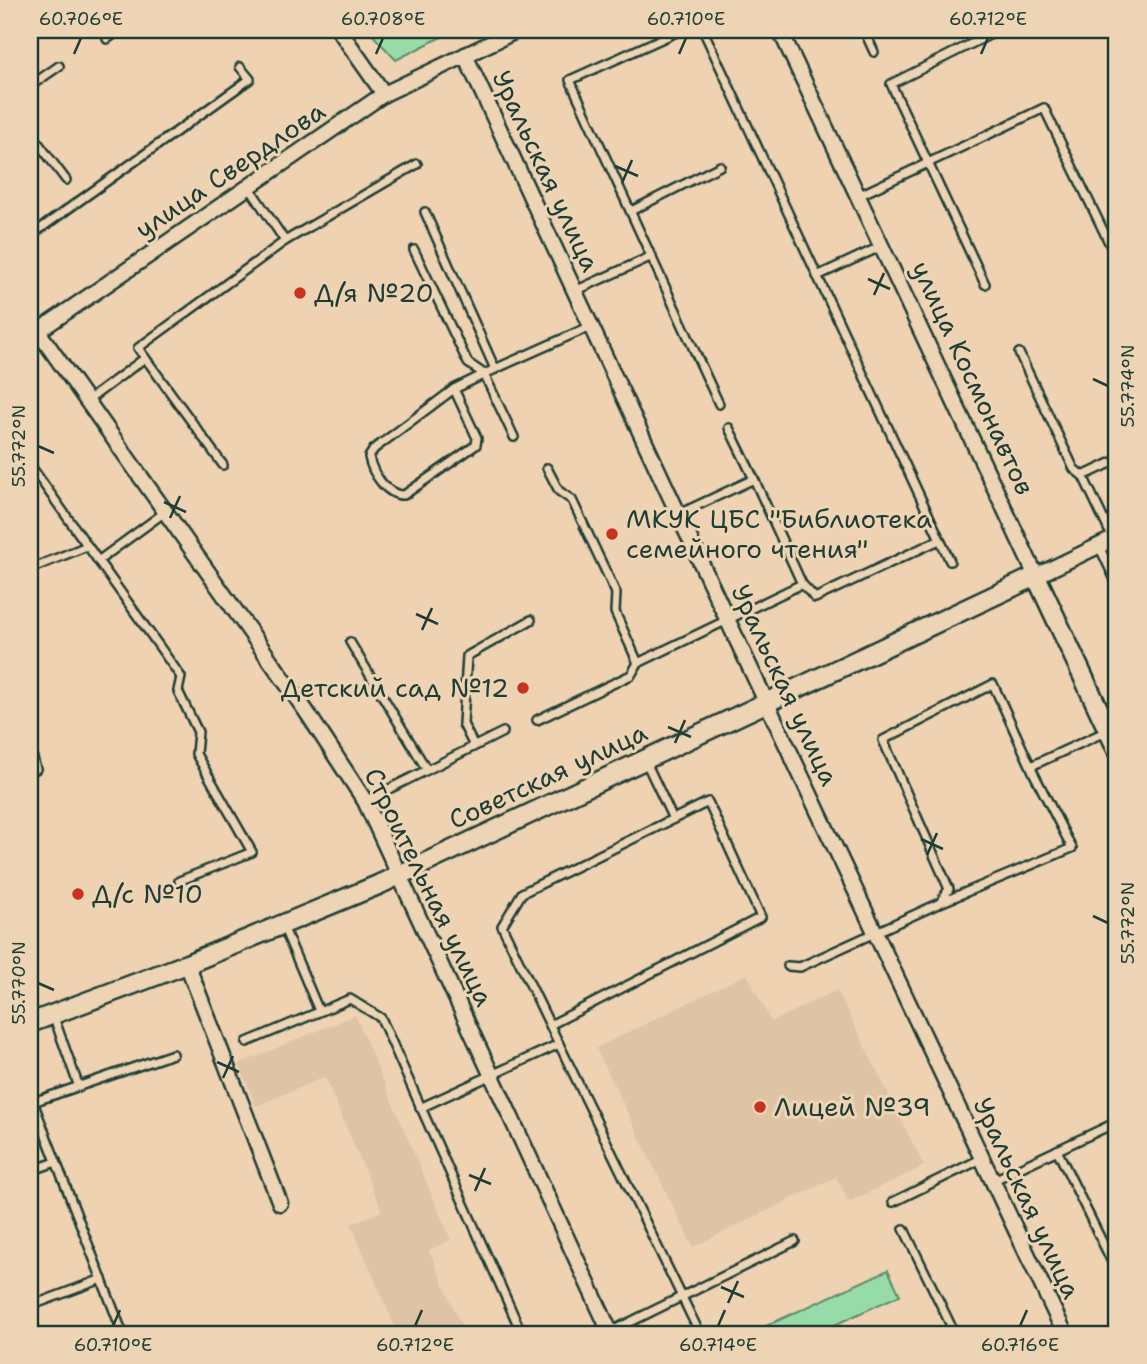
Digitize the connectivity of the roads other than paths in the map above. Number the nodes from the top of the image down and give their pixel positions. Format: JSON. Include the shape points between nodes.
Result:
{"nodes":[{"id":1,"x":120,"y":30,"type":"edge"},
{"id":2,"x":339,"y":30,"type":"edge"},
{"id":3,"x":518,"y":30,"type":"edge"},
{"id":4,"x":681,"y":30,"type":"edge"},
{"id":5,"x":703,"y":30,"type":"edge"},
{"id":6,"x":780,"y":30,"type":"edge"},
{"id":7,"x":864,"y":30,"type":"edge"},
{"id":8,"x":999,"y":30,"type":"edge"},
{"id":9,"x":107,"y":39,"type":"dead end"},
{"id":10,"x":874,"y":52,"type":"dead end"},
{"id":11,"x":466,"y":55,"type":"junction"},
{"id":12,"x":59,"y":66,"type":"dead end"},
{"id":13,"x":240,"y":67,"type":"dead end"},
{"id":14,"x":30,"y":86,"type":"edge"},
{"id":15,"x":384,"y":94,"type":"junction"},
{"id":16,"x":30,"y":132,"type":"edge"},
{"id":17,"x":928,"y":163,"type":"junction"},
{"id":18,"x":417,"y":164,"type":"dead end"},
{"id":19,"x":720,"y":166,"type":"dead end"},
{"id":20,"x":66,"y":180,"type":"dead end"},
{"id":21,"x":249,"y":187,"type":"junction"},
{"id":22,"x":859,"y":196,"type":"junction"},
{"id":23,"x":631,"y":211,"type":"junction"},
{"id":24,"x":425,"y":212,"type":"dead end"},
{"id":25,"x":30,"y":236,"type":"edge"},
{"id":26,"x":285,"y":241,"type":"junction"},
{"id":27,"x":882,"y":246,"type":"junction"},
{"id":28,"x":414,"y":250,"type":"dead end"},
{"id":29,"x":652,"y":257,"type":"junction"},
{"id":30,"x":1117,"y":259,"type":"edge"},
{"id":31,"x":817,"y":276,"type":"junction"},
{"id":32,"x":985,"y":284,"type":"dead end"},
{"id":33,"x":575,"y":291,"type":"junction"},
{"id":34,"x":591,"y":326,"type":"junction"},
{"id":35,"x":32,"y":329,"type":"edge"},
{"id":36,"x":1019,"y":353,"type":"dead end"},
{"id":37,"x":145,"y":358,"type":"junction"},
{"id":38,"x":495,"y":369,"type":"junction"},
{"id":39,"x":484,"y":374,"type":"junction"},
{"id":40,"x":454,"y":389,"type":"junction"},
{"id":41,"x":87,"y":401,"type":"junction"},
{"id":42,"x":719,"y":404,"type":"dead end"},
{"id":43,"x":729,"y":428,"type":"dead end"},
{"id":44,"x":514,"y":437,"type":"dead end"},
{"id":45,"x":1117,"y":460,"type":"edge"},
{"id":46,"x":30,"y":465,"type":"edge"},
{"id":47,"x":223,"y":465,"type":"dead end"},
{"id":48,"x":547,"y":468,"type":"dead end"},
{"id":49,"x":1083,"y":476,"type":"junction"},
{"id":50,"x":754,"y":479,"type":"junction"},
{"id":51,"x":165,"y":512,"type":"junction"},
{"id":52,"x":679,"y":514,"type":"junction"},
{"id":53,"x":939,"y":540,"type":"junction"},
{"id":54,"x":1110,"y":541,"type":"edge"},
{"id":55,"x":87,"y":546,"type":"junction"},
{"id":56,"x":97,"y":561,"type":"junction"},
{"id":57,"x":950,"y":561,"type":"dead end"},
{"id":58,"x":30,"y":569,"type":"edge"},
{"id":59,"x":1036,"y":576,"type":"junction"},
{"id":60,"x":802,"y":584,"type":"junction"},
{"id":61,"x":1117,"y":584,"type":"edge"},
{"id":62,"x":531,"y":620,"type":"dead end"},
{"id":63,"x":728,"y":621,"type":"junction"},
{"id":64,"x":350,"y":642,"type":"dead end"},
{"id":65,"x":638,"y":663,"type":"junction"},
{"id":66,"x":766,"y":702,"type":"junction"},
{"id":67,"x":537,"y":720,"type":"dead end"},
{"id":68,"x":1109,"y":731,"type":"junction"},
{"id":69,"x":503,"y":732,"type":"dead end"},
{"id":70,"x":474,"y":746,"type":"junction"},
{"id":71,"x":30,"y":748,"type":"edge"},
{"id":72,"x":1117,"y":749,"type":"edge"},
{"id":73,"x":645,"y":760,"type":"junction"},
{"id":74,"x":1031,"y":766,"type":"junction"},
{"id":75,"x":427,"y":770,"type":"junction"},
{"id":76,"x":30,"y":771,"type":"edge"},
{"id":77,"x":365,"y":801,"type":"junction"},
{"id":78,"x":673,"y":818,"type":"junction"},
{"id":79,"x":401,"y":875,"type":"junction"},
{"id":80,"x":179,"y":881,"type":"dead end"},
{"id":81,"x":940,"y":903,"type":"junction"},
{"id":82,"x":283,"y":926,"type":"junction"},
{"id":83,"x":875,"y":933,"type":"junction"},
{"id":84,"x":187,"y":964,"type":"junction"},
{"id":85,"x":788,"y":966,"type":"dead end"},
{"id":86,"x":319,"y":1011,"type":"junction"},
{"id":87,"x":53,"y":1015,"type":"junction"},
{"id":88,"x":30,"y":1023,"type":"edge"},
{"id":89,"x":550,"y":1025,"type":"junction"},
{"id":90,"x":247,"y":1042,"type":"dead end"},
{"id":91,"x":559,"y":1044,"type":"junction"},
{"id":92,"x":173,"y":1055,"type":"dead end"},
{"id":93,"x":492,"y":1075,"type":"junction"},
{"id":94,"x":79,"y":1087,"type":"junction"},
{"id":95,"x":421,"y":1108,"type":"junction"},
{"id":96,"x":1117,"y":1122,"type":"edge"},
{"id":97,"x":1057,"y":1150,"type":"junction"},
{"id":98,"x":981,"y":1159,"type":"junction"},
{"id":99,"x":56,"y":1162,"type":"junction"},
{"id":100,"x":30,"y":1171,"type":"edge"},
{"id":101,"x":991,"y":1181,"type":"junction"},
{"id":102,"x":893,"y":1202,"type":"dead end"},
{"id":103,"x":280,"y":1203,"type":"dead end"},
{"id":104,"x":904,"y":1229,"type":"dead end"},
{"id":105,"x":795,"y":1241,"type":"dead end"},
{"id":106,"x":1117,"y":1272,"type":"edge"},
{"id":107,"x":102,"y":1279,"type":"junction"},
{"id":108,"x":682,"y":1297,"type":"junction"},
{"id":109,"x":30,"y":1306,"type":"edge"},
{"id":110,"x":30,"y":1326,"type":"edge"},
{"id":111,"x":1059,"y":1332,"type":"edge"},
{"id":112,"x":611,"y":1333,"type":"edge"},
{"id":113,"x":33,"y":1334,"type":"edge"},
{"id":114,"x":123,"y":1334,"type":"edge"},
{"id":115,"x":522,"y":1334,"type":"edge"},
{"id":116,"x":700,"y":1334,"type":"edge"},
{"id":117,"x":955,"y":1334,"type":"edge"}],
"edges":[{"from":1,"to":9,"type":"lane"},
{"from":2,"to":15,"type":"street"},
{"from":3,"to":11,"type":"street","name":"улица Свердлова"},
{"from":4,"to":23,"type":"lane","via":[[570,80]]},
{"from":5,"to":31,"type":"lane"},
{"from":6,"to":22,"type":"street","name":"улица Космонавтов"},
{"from":7,"to":10,"type":"lane"},
{"from":8,"to":17,"type":"lane","via":[[891,84]]},
{"from":11,"to":15,"type":"street","name":"улица Свердлова"},
{"from":11,"to":33,"type":"street","name":"Уральская улица"},
{"from":12,"to":14,"type":"lane"},
{"from":13,"to":25,"type":"lane","via":[[250,79]]},
{"from":15,"to":21,"type":"street","name":"улица Свердлова"},
{"from":16,"to":20,"type":"lane"},
{"from":17,"to":22,"type":"lane"},
{"from":17,"to":30,"type":"lane","via":[[1044,108]]},
{"from":17,"to":32,"type":"lane"},
{"from":18,"to":26,"type":"lane"},
{"from":19,"to":23,"type":"lane"},
{"from":21,"to":26,"type":"lane"},
{"from":21,"to":35,"type":"street","name":"улица Свердлова"},
{"from":22,"to":27,"type":"street","name":"улица Космонавтов"},
{"from":23,"to":29,"type":"lane"},
{"from":24,"to":38,"type":"lane"},
{"from":26,"to":37,"type":"lane","via":[[138,348]]},
{"from":27,"to":31,"type":"lane"},
{"from":27,"to":59,"type":"street","name":"улица Космонавтов"},
{"from":28,"to":39,"type":"lane","via":[[468,363]]},
{"from":29,"to":33,"type":"lane"},
{"from":29,"to":42,"type":"lane"},
{"from":31,"to":53,"type":"lane"},
{"from":33,"to":34,"type":"street","name":"Уральская улица"},
{"from":34,"to":38,"type":"lane"},
{"from":34,"to":52,"type":"street","name":"Уральская улица"},
{"from":35,"to":41,"type":"street","name":"Строительная улица"},
{"from":36,"to":49,"type":"lane","via":[[1074,468]]},
{"from":37,"to":41,"type":"lane"},
{"from":37,"to":47,"type":"lane"},
{"from":38,"to":39,"type":"lane"},
{"from":39,"to":40,"type":"lane"},
{"from":39,"to":44,"type":"lane"},
{"from":40,"to":40,"type":"lane","via":[[374,449],[370,465],[389,492],[404,495],[476,445]]},
{"from":41,"to":51,"type":"street","name":"Строительная улица"},
{"from":43,"to":50,"type":"lane"},
{"from":45,"to":49,"type":"lane"},
{"from":46,"to":55,"type":"lane"},
{"from":48,"to":65,"type":"lane","via":[[559,491],[572,500],[611,581],[615,612]]},
{"from":49,"to":54,"type":"lane"},
{"from":50,"to":52,"type":"lane"},
{"from":50,"to":60,"type":"lane"},
{"from":51,"to":56,"type":"lane"},
{"from":51,"to":77,"type":"street","name":"Строительная улица"},
{"from":52,"to":63,"type":"street","name":"Уральская улица"},
{"from":53,"to":57,"type":"lane"},
{"from":53,"to":60,"type":"lane","via":[[815,598]]},
{"from":54,"to":59,"type":"street","name":"Советская улица"},
{"from":54,"to":61,"type":"lane"},
{"from":55,"to":56,"type":"lane"},
{"from":55,"to":58,"type":"lane"},
{"from":56,"to":80,"type":"lane","via":[[181,677],[178,691],[198,732],[196,754],[252,852]]},
{"from":59,"to":66,"type":"street","name":"Советская улица"},
{"from":59,"to":68,"type":"street","name":"улица Космонавтов"},
{"from":60,"to":63,"type":"lane"},
{"from":62,"to":70,"type":"lane","via":[[467,656],[463,724]]},
{"from":63,"to":65,"type":"lane"},
{"from":63,"to":66,"type":"street","name":"Уральская улица"},
{"from":64,"to":75,"type":"lane"},
{"from":65,"to":67,"type":"lane","via":[[631,675]]},
{"from":66,"to":73,"type":"street","name":"Советская улица"},
{"from":66,"to":83,"type":"street","name":"Уральская улица"},
{"from":68,"to":72,"type":"street","name":"улица Космонавтов"},
{"from":68,"to":74,"type":"lane"},
{"from":69,"to":70,"type":"lane"},
{"from":70,"to":75,"type":"lane"},
{"from":71,"to":76,"type":"lane","via":[[37,769]]},
{"from":73,"to":78,"type":"lane"},
{"from":73,"to":79,"type":"street","name":"Советская улица"},
{"from":74,"to":81,"type":"lane","via":[[1072,848]]},
{"from":74,"to":81,"type":"lane","via":[[993,684],[883,740],[948,889]]},
{"from":75,"to":77,"type":"lane"},
{"from":77,"to":79,"type":"street","name":"Строительная улица"},
{"from":78,"to":89,"type":"lane","via":[[522,893],[502,926]]},
{"from":78,"to":89,"type":"lane","via":[[708,802],[761,917]]},
{"from":79,"to":82,"type":"street","name":"Советская улица"},
{"from":79,"to":93,"type":"street","name":"Строительная улица"},
{"from":81,"to":83,"type":"lane"},
{"from":82,"to":84,"type":"street","name":"Советская улица"},
{"from":82,"to":86,"type":"lane"},
{"from":83,"to":85,"type":"lane","via":[[800,967]]},
{"from":83,"to":98,"type":"street","name":"Уральская улица"},
{"from":84,"to":87,"type":"street","name":"Советская улица"},
{"from":84,"to":103,"type":"street"},
{"from":86,"to":90,"type":"lane"},
{"from":86,"to":95,"type":"lane","via":[[350,999],[381,1018]]},
{"from":87,"to":88,"type":"street","name":"Советская улица"},
{"from":87,"to":94,"type":"lane"},
{"from":89,"to":91,"type":"lane"},
{"from":91,"to":93,"type":"lane"},
{"from":91,"to":108,"type":"lane"},
{"from":92,"to":94,"type":"lane"},
{"from":93,"to":95,"type":"lane"},
{"from":93,"to":112,"type":"street","name":"Строительная улица"},
{"from":94,"to":99,"type":"lane","via":[[33,1102]]},
{"from":95,"to":115,"type":"lane"},
{"from":96,"to":97,"type":"lane"},
{"from":97,"to":101,"type":"lane"},
{"from":97,"to":106,"type":"lane"},
{"from":98,"to":101,"type":"street","name":"Уральская улица"},
{"from":98,"to":102,"type":"lane"},
{"from":99,"to":100,"type":"lane"},
{"from":99,"to":107,"type":"lane"},
{"from":101,"to":111,"type":"street","name":"Уральская улица"},
{"from":104,"to":117,"type":"lane"},
{"from":105,"to":108,"type":"lane"},
{"from":107,"to":109,"type":"lane"},
{"from":107,"to":114,"type":"lane"},
{"from":108,"to":112,"type":"lane"},
{"from":108,"to":116,"type":"lane"},
{"from":110,"to":113,"type":"street"}]}
